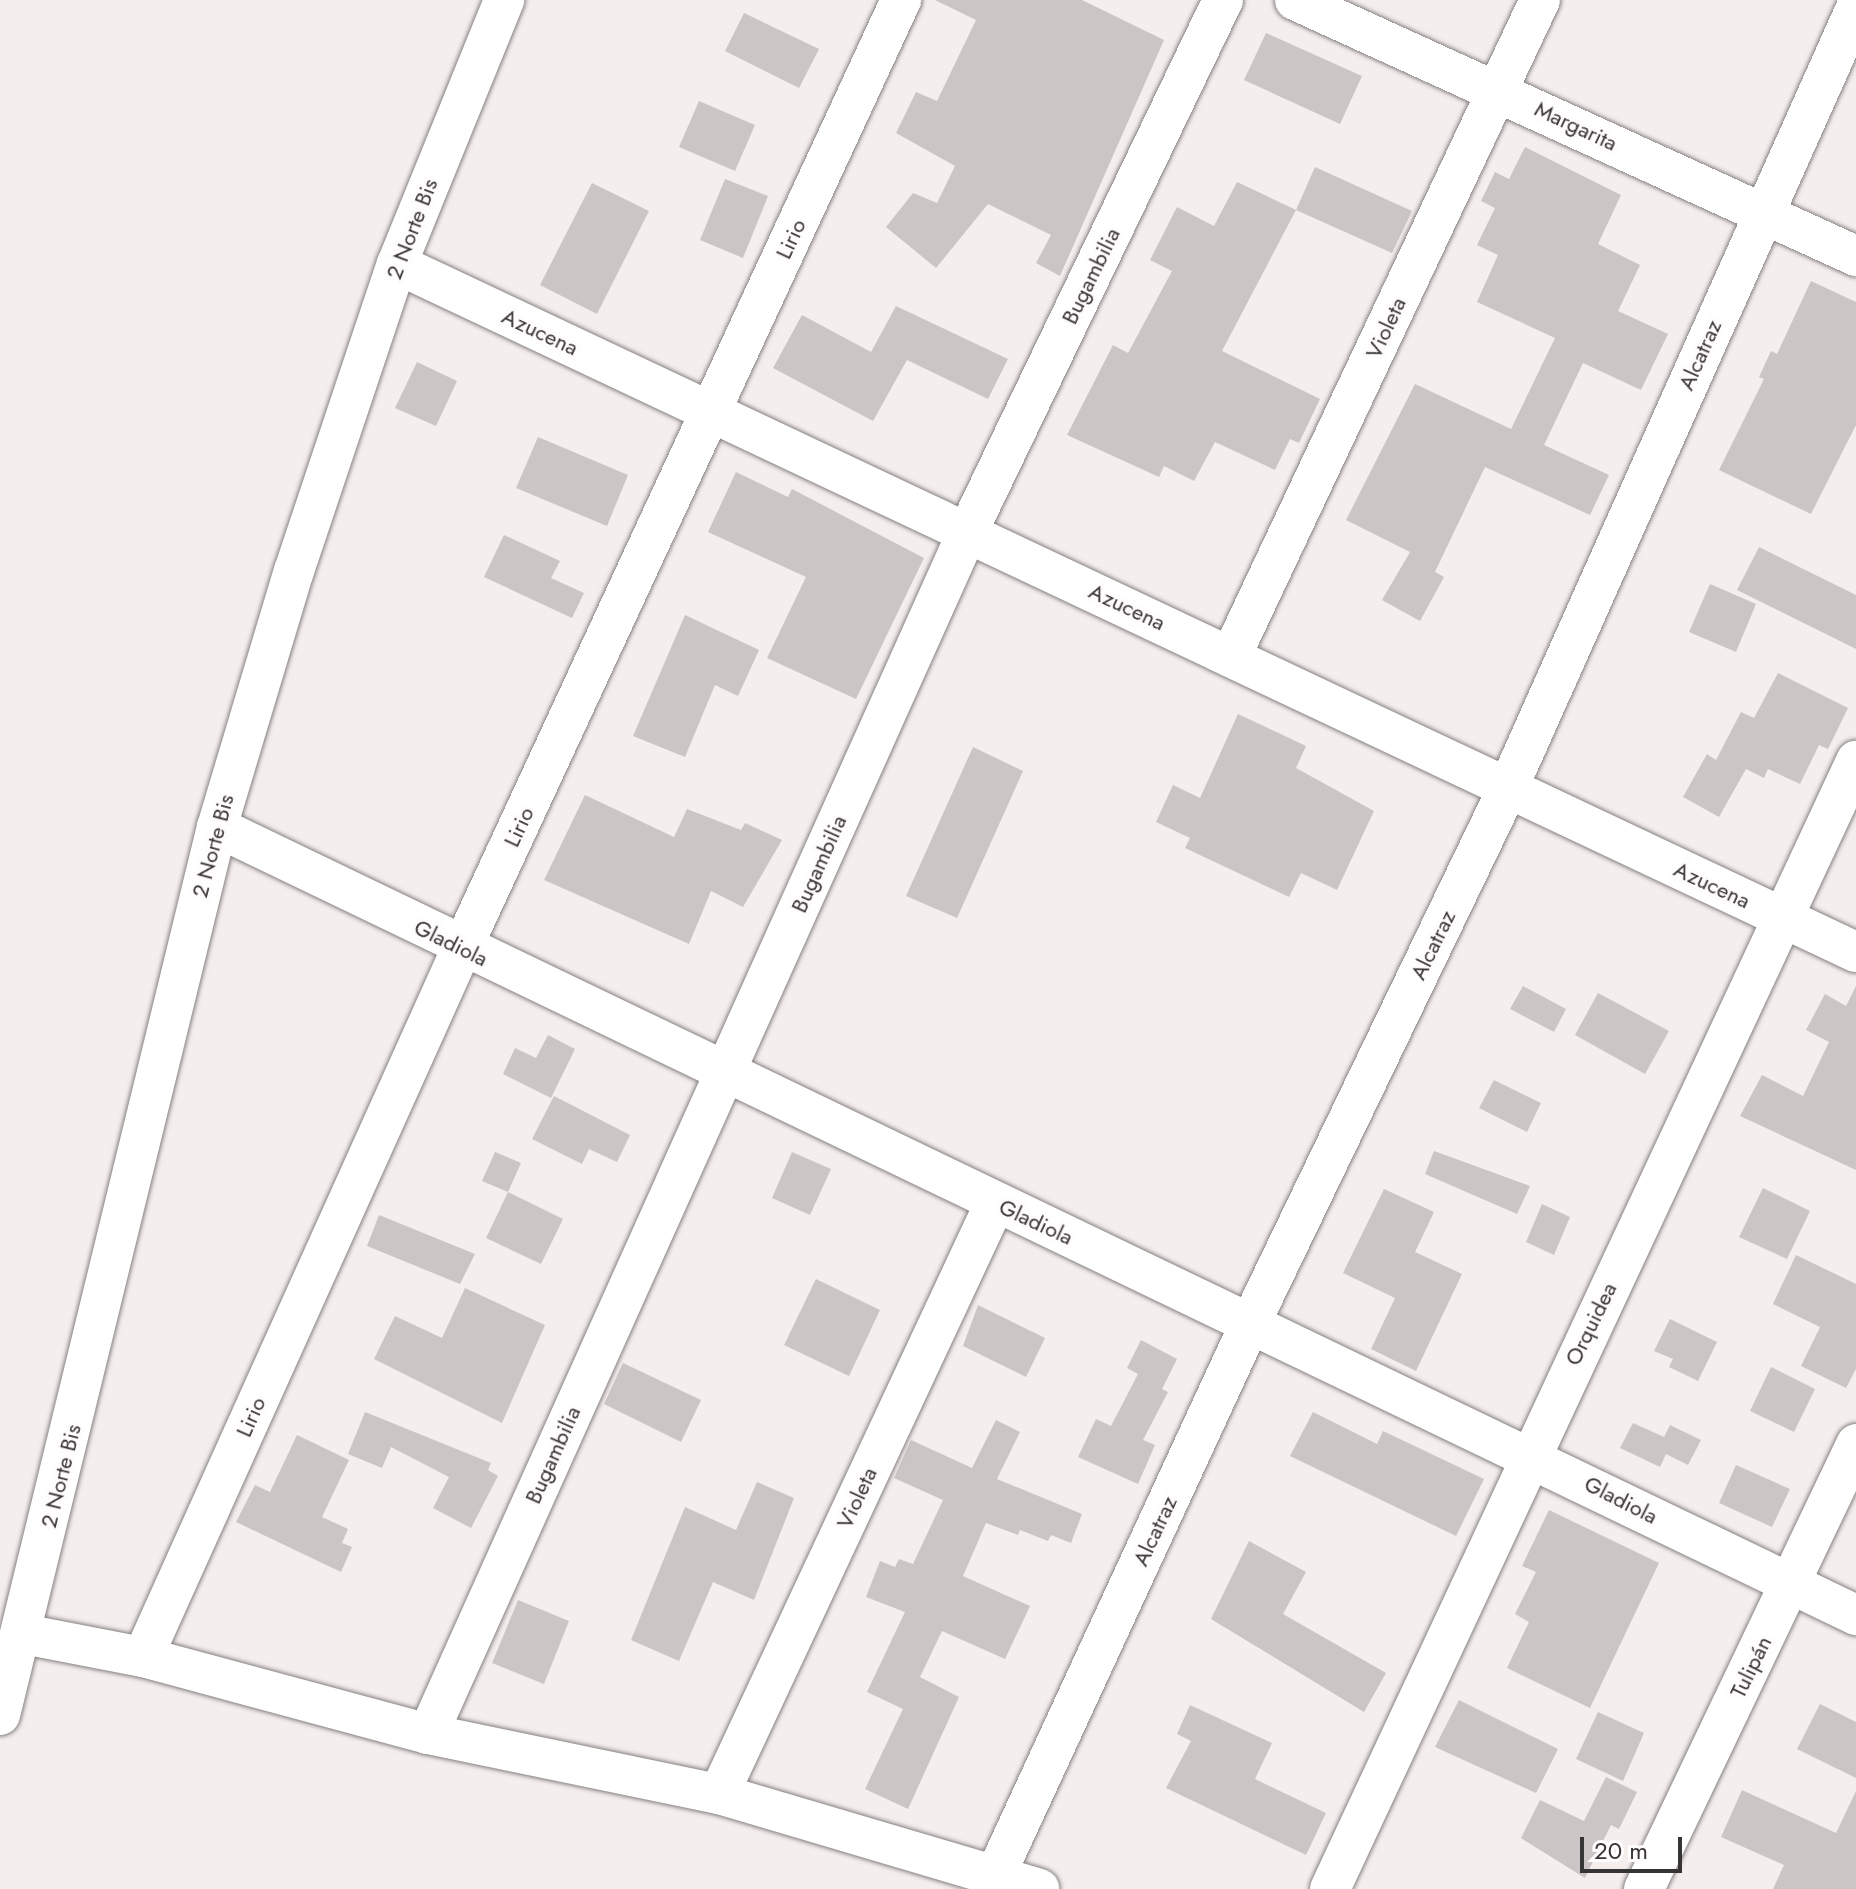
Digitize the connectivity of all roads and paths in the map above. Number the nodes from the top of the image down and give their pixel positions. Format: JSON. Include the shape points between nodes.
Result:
{"nodes":[{"id":1,"x":504,"y":0,"type":"edge"},
{"id":2,"x":901,"y":0,"type":"edge"},
{"id":3,"x":1223,"y":0,"type":"edge"},
{"id":4,"x":1295,"y":0,"type":"edge"},
{"id":5,"x":1540,"y":0,"type":"edge"},
{"id":6,"x":1856,"y":8,"type":"edge"},
{"id":7,"x":1499,"y":90,"type":"junction"},
{"id":8,"x":1763,"y":212,"type":"junction"},
{"id":9,"x":1856,"y":256,"type":"edge"},
{"id":10,"x":397,"y":264,"type":"junction"},
{"id":11,"x":711,"y":413,"type":"junction"},
{"id":12,"x":968,"y":531,"type":"junction"},
{"id":13,"x":1231,"y":656,"type":"junction"},
{"id":14,"x":1856,"y":761,"type":"edge"},
{"id":15,"x":1507,"y":790,"type":"junction"},
{"id":16,"x":217,"y":827,"type":"junction"},
{"id":17,"x":1785,"y":920,"type":"junction"},
{"id":18,"x":462,"y":948,"type":"junction"},
{"id":19,"x":1856,"y":952,"type":"edge"},
{"id":20,"x":724,"y":1074,"type":"junction"},
{"id":21,"x":995,"y":1203,"type":"junction"},
{"id":22,"x":1250,"y":1324,"type":"junction"},
{"id":23,"x":1856,"y":1444,"type":"edge"},
{"id":24,"x":1529,"y":1454,"type":"junction"},
{"id":25,"x":1791,"y":1584,"type":"junction"},
{"id":26,"x":1856,"y":1615,"type":"edge"},
{"id":27,"x":23,"y":1634,"type":"junction"},
{"id":28,"x":143,"y":1657,"type":"junction"},
{"id":29,"x":0,"y":1715,"type":"edge"},
{"id":30,"x":428,"y":1734,"type":"junction"},
{"id":31,"x":719,"y":1794,"type":"junction"},
{"id":32,"x":995,"y":1876,"type":"junction"},
{"id":33,"x":1039,"y":1889,"type":"edge"},
{"id":34,"x":1330,"y":1889,"type":"edge"},
{"id":35,"x":1644,"y":1889,"type":"edge"}],
"edges":[{"from":1,"to":10,"type":"street","name":"2 Norte Bis"},
{"from":2,"to":11,"type":"street","name":"Lirio"},
{"from":3,"to":12,"type":"street","name":"Bugambilia"},
{"from":4,"to":7,"type":"street","name":"Margarita"},
{"from":5,"to":7,"type":"street","name":"Violeta"},
{"from":6,"to":8,"type":"street","name":"Alcatraz"},
{"from":7,"to":8,"type":"street","name":"Margarita"},
{"from":7,"to":13,"type":"street","name":"Violeta"},
{"from":8,"to":9,"type":"street","name":"Margarita"},
{"from":8,"to":15,"type":"street","name":"Alcatraz"},
{"from":10,"to":11,"type":"street","name":"Azucena"},
{"from":10,"to":16,"type":"street","name":"2 Norte Bis","via":[[294,571]]},
{"from":11,"to":12,"type":"street","name":"Azucena"},
{"from":11,"to":18,"type":"street","name":"Lirio"},
{"from":12,"to":13,"type":"street","name":"Azucena"},
{"from":12,"to":20,"type":"street","name":"Bugambilia"},
{"from":13,"to":15,"type":"street","name":"Azucena"},
{"from":14,"to":17,"type":"street","name":"Orquidea"},
{"from":15,"to":17,"type":"street","name":"Azucena"},
{"from":15,"to":22,"type":"street","name":"Alcatraz"},
{"from":16,"to":18,"type":"street","name":"Gladiola"},
{"from":16,"to":27,"type":"street","name":"2 Norte Bis"},
{"from":17,"to":19,"type":"street","name":"Azucena"},
{"from":17,"to":24,"type":"street","name":"Orquidea"},
{"from":18,"to":20,"type":"street","name":"Gladiola"},
{"from":18,"to":28,"type":"street","name":"Lirio"},
{"from":20,"to":21,"type":"street","name":"Gladiola"},
{"from":20,"to":30,"type":"street","name":"Bugambilia"},
{"from":21,"to":22,"type":"street","name":"Gladiola"},
{"from":21,"to":31,"type":"street","name":"Violeta"},
{"from":22,"to":24,"type":"street","name":"Gladiola"},
{"from":22,"to":32,"type":"street","name":"Alcatraz"},
{"from":23,"to":25,"type":"street","name":"Tulipán"},
{"from":24,"to":25,"type":"street","name":"Gladiola"},
{"from":24,"to":34,"type":"street","name":"Orquidea"},
{"from":25,"to":26,"type":"street","name":"Gladiola"},
{"from":25,"to":35,"type":"street","name":"Tulipán"},
{"from":27,"to":28,"type":"street"},
{"from":27,"to":29,"type":"street","name":"2 Norte Bis"},
{"from":28,"to":30,"type":"street"},
{"from":30,"to":31,"type":"street"},
{"from":31,"to":32,"type":"street"},
{"from":32,"to":33,"type":"street"}]}
